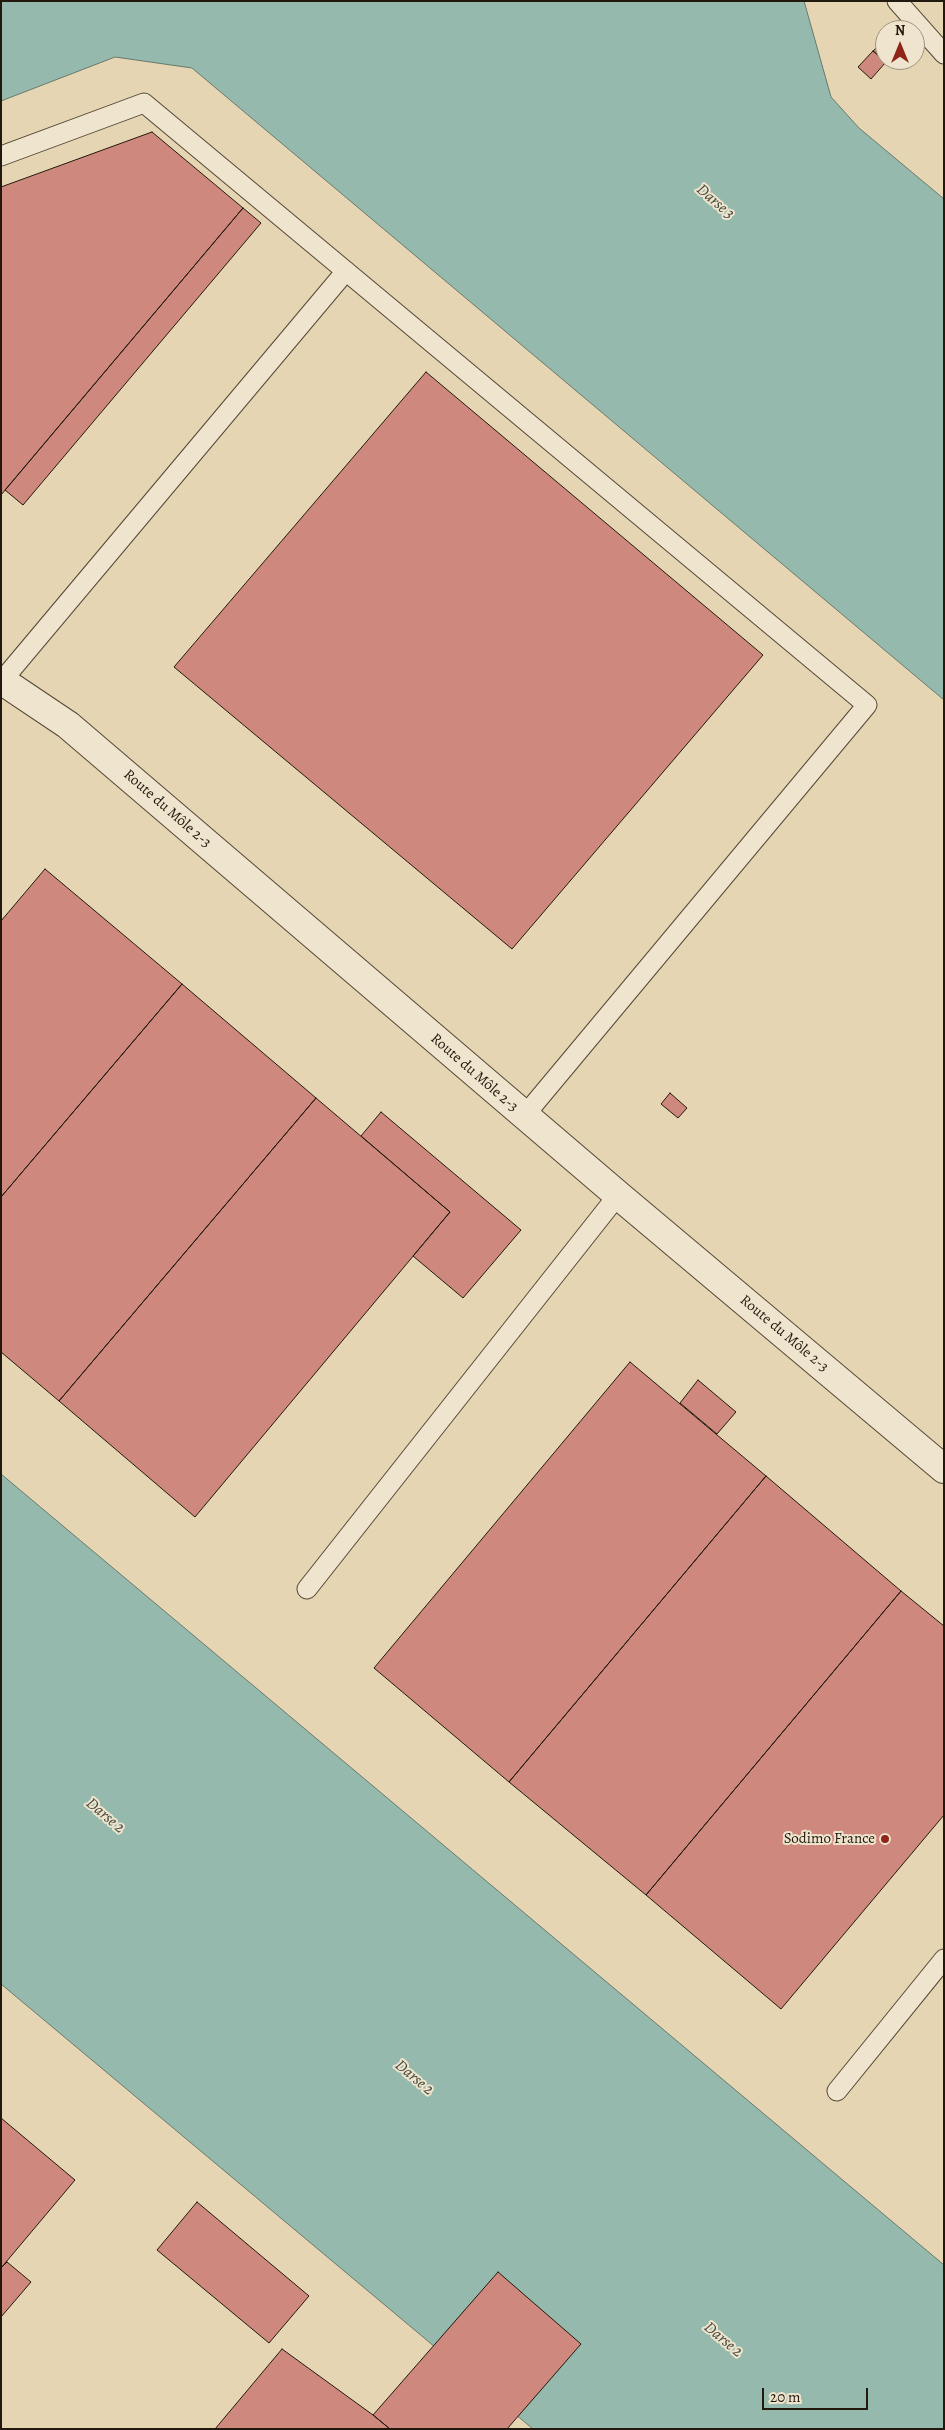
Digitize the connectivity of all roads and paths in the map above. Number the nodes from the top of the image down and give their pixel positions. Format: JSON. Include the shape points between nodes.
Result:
{"nodes":[{"id":1,"x":897,"y":1,"type":"edge"},
{"id":2,"x":944,"y":54,"type":"edge"},
{"id":3,"x":1,"y":156,"type":"edge"},
{"id":4,"x":346,"y":271,"type":"junction"},
{"id":5,"x":2,"y":678,"type":"edge"},
{"id":6,"x":524,"y":1115,"type":"junction"},
{"id":7,"x":618,"y":1195,"type":"junction"},
{"id":8,"x":944,"y":1469,"type":"edge"},
{"id":9,"x":307,"y":1589,"type":"dead end"},
{"id":10,"x":944,"y":1959,"type":"edge"},
{"id":11,"x":837,"y":2090,"type":"dead end"}],
"edges":[{"from":1,"to":2,"type":"lane"},
{"from":3,"to":4,"type":"lane","via":[[144,103]]},
{"from":4,"to":5,"type":"lane"},
{"from":4,"to":6,"type":"lane","via":[[867,705]]},
{"from":5,"to":6,"type":"street","name":"Route du Môle 2-3","via":[[68,725]]},
{"from":6,"to":7,"type":"street","name":"Route du Môle 2-3"},
{"from":7,"to":8,"type":"street","name":"Route du Môle 2-3"},
{"from":7,"to":9,"type":"lane"},
{"from":10,"to":11,"type":"lane"}]}
